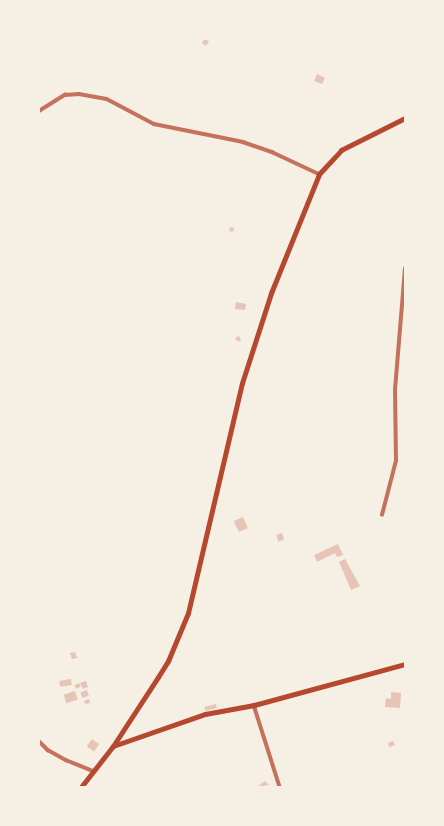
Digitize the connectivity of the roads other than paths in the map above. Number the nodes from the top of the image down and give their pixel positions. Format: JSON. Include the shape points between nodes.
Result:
{"nodes":[{"id":1,"x":39,"y":111,"type":"edge"},
{"id":2,"x":405,"y":118,"type":"edge"},
{"id":3,"x":319,"y":174,"type":"junction"},
{"id":4,"x":405,"y":268,"type":"edge"},
{"id":5,"x":382,"y":515,"type":"dead end"},
{"id":6,"x":405,"y":664,"type":"edge"},
{"id":7,"x":254,"y":705,"type":"junction"},
{"id":8,"x":39,"y":741,"type":"edge"},
{"id":9,"x":113,"y":746,"type":"junction"},
{"id":10,"x":94,"y":771,"type":"junction"},
{"id":11,"x":81,"y":787,"type":"edge"},
{"id":12,"x":280,"y":787,"type":"edge"}],
"edges":[{"from":1,"to":3,"type":"street","via":[[65,95],[80,94],[107,99],[154,124],[243,142],[272,152]]},
{"from":2,"to":3,"type":"main road","via":[[341,150]]},
{"from":3,"to":9,"type":"main road","via":[[271,293],[242,383],[188,613],[168,661]]},
{"from":4,"to":5,"type":"street","via":[[395,390],[396,461]]},
{"from":6,"to":7,"type":"main road"},
{"from":7,"to":9,"type":"main road","via":[[205,714]]},
{"from":7,"to":12,"type":"street"},
{"from":8,"to":10,"type":"street","via":[[48,750],[66,760]]},
{"from":9,"to":10,"type":"main road"},
{"from":10,"to":11,"type":"main road"}]}
